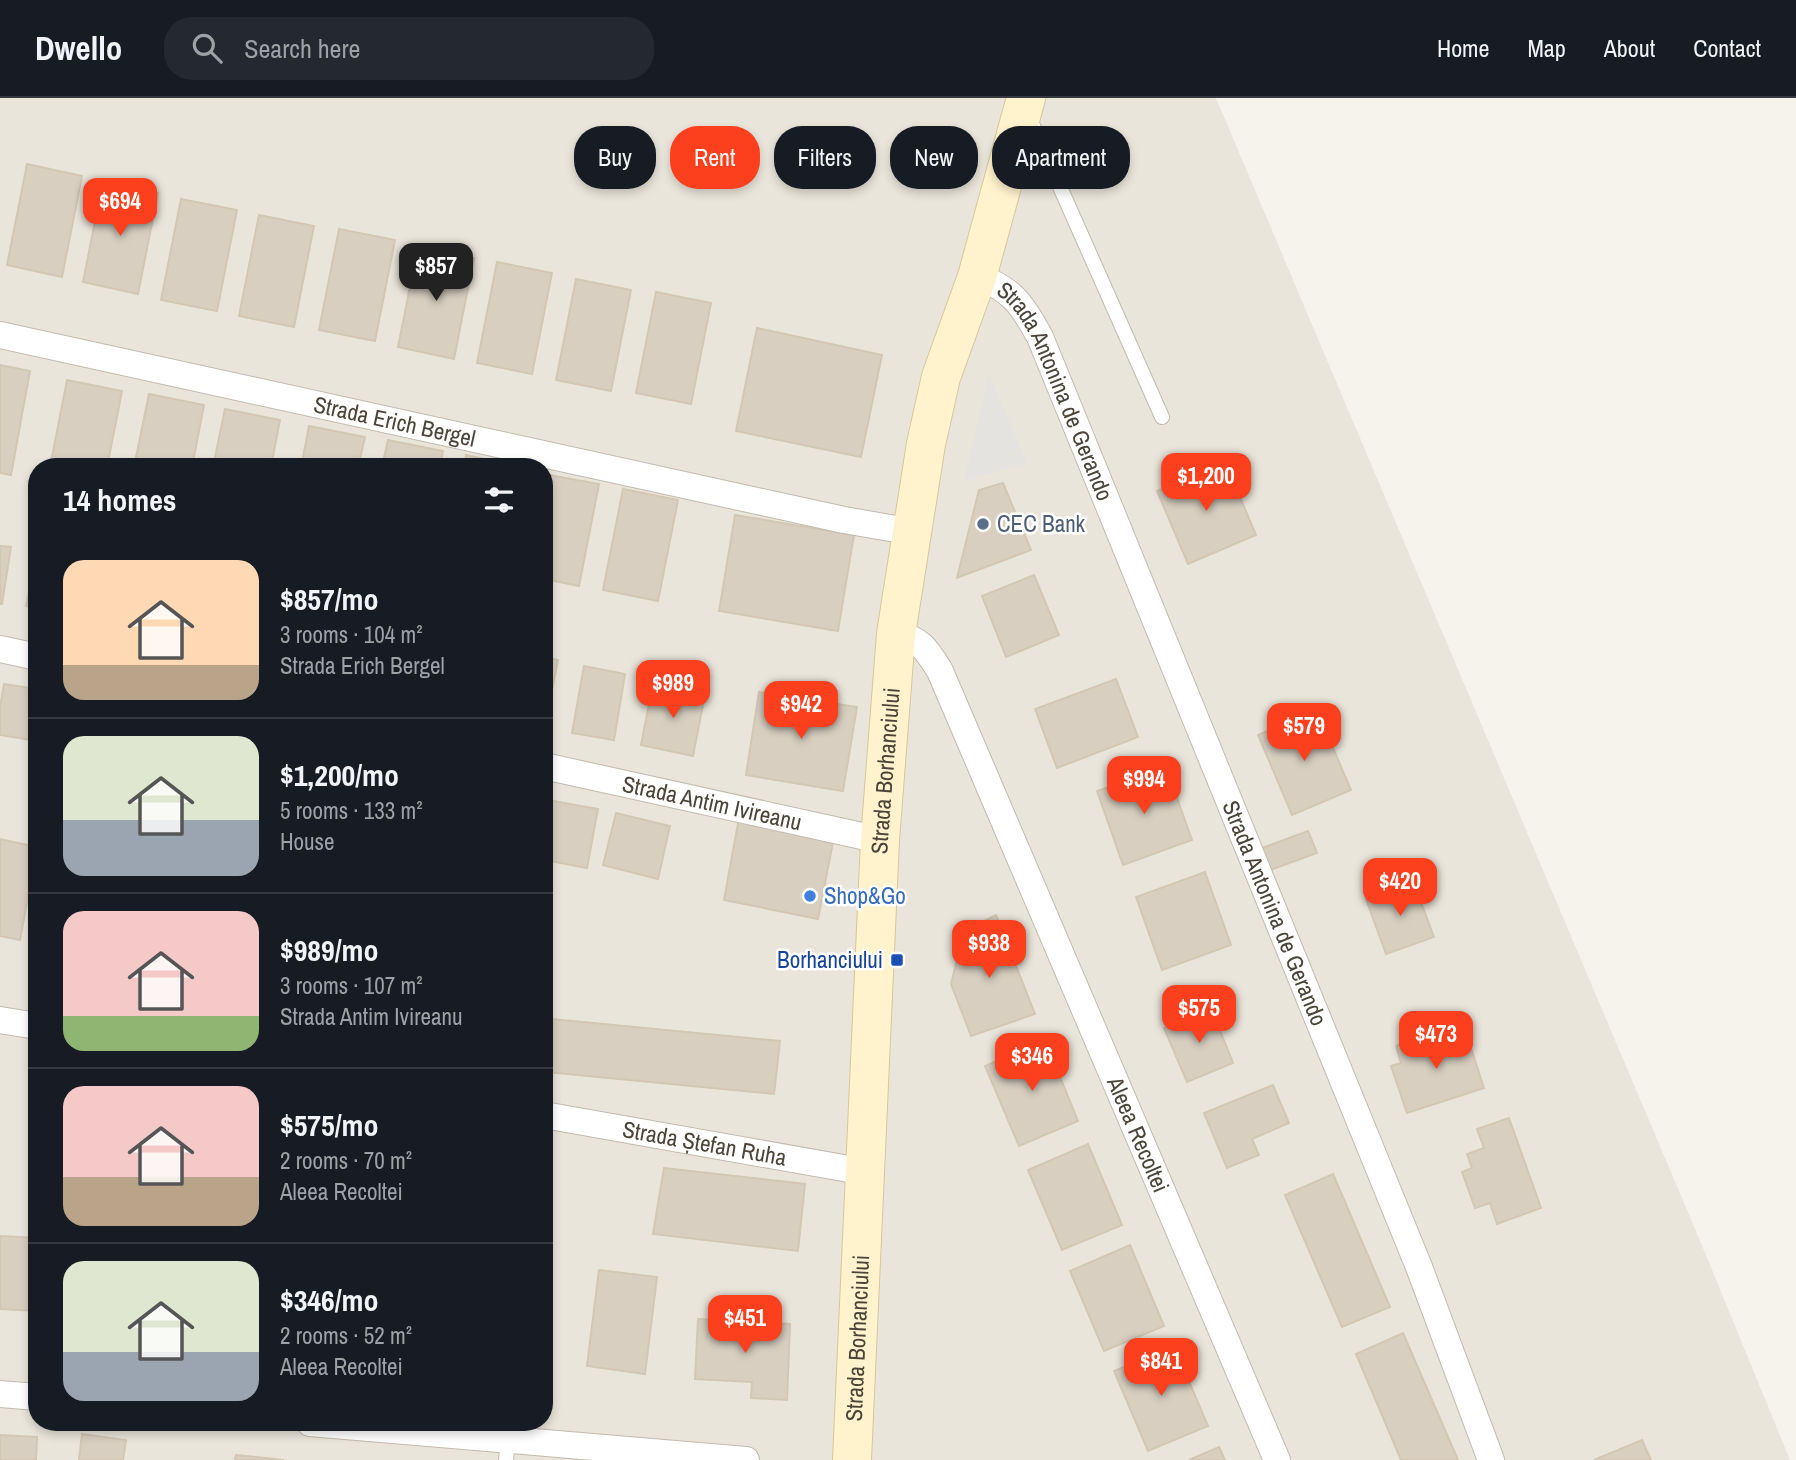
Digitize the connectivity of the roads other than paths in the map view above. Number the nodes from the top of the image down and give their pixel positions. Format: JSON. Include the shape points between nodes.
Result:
{"nodes":[{"id":1,"x":1025,"y":102,"type":"edge"},
{"id":2,"x":977,"y":277,"type":"junction"},
{"id":3,"x":0,"y":335,"type":"edge"},
{"id":4,"x":1162,"y":416,"type":"dead end"},
{"id":5,"x":913,"y":533,"type":"junction"},
{"id":6,"x":896,"y":634,"type":"junction"},
{"id":7,"x":0,"y":649,"type":"edge"},
{"id":8,"x":28,"y":655,"type":"edge"},
{"id":9,"x":553,"y":768,"type":"edge"},
{"id":10,"x":880,"y":840,"type":"junction"},
{"id":11,"x":0,"y":1020,"type":"edge"},
{"id":12,"x":28,"y":1025,"type":"edge"},
{"id":13,"x":553,"y":1117,"type":"edge"},
{"id":14,"x":866,"y":1172,"type":"junction"},
{"id":15,"x":0,"y":1394,"type":"edge"},
{"id":16,"x":28,"y":1396,"type":"edge"},
{"id":17,"x":368,"y":1431,"type":"edge"},
{"id":18,"x":507,"y":1450,"type":"edge"},
{"id":19,"x":746,"y":1460,"type":"edge"},
{"id":20,"x":852,"y":1460,"type":"edge"},
{"id":21,"x":1277,"y":1460,"type":"edge"},
{"id":22,"x":1491,"y":1460,"type":"edge"}],
"edges":[{"from":1,"to":2,"type":"main road","name":"Strada Borhanciului"},
{"from":1,"to":4,"type":"lane"},
{"from":2,"to":5,"type":"main road","name":"Strada Borhanciului","via":[[940,377]]},
{"from":2,"to":22,"type":"street","name":"Strada Antonina de Gerando","via":[[1012,294],[1040,337],[1419,1267]]},
{"from":3,"to":5,"type":"street","name":"Strada Erich Bergel"},
{"from":5,"to":6,"type":"main road","name":"Strada Borhanciului"},
{"from":6,"to":10,"type":"main road","name":"Strada Borhanciului"},
{"from":6,"to":21,"type":"street","name":"Aleea Recoltei","via":[[912,637],[940,671]]},
{"from":7,"to":8,"type":"street"},
{"from":9,"to":10,"type":"street","name":"Strada Antim Ivireanu"},
{"from":10,"to":14,"type":"main road","name":"Strada Borhanciului"},
{"from":11,"to":12,"type":"street"},
{"from":13,"to":14,"type":"street","name":"Strada Ștefan Ruha"},
{"from":14,"to":20,"type":"main road","name":"Strada Borhanciului"},
{"from":15,"to":16,"type":"street"},
{"from":17,"to":18,"type":"street"},
{"from":18,"to":19,"type":"street"}]}
